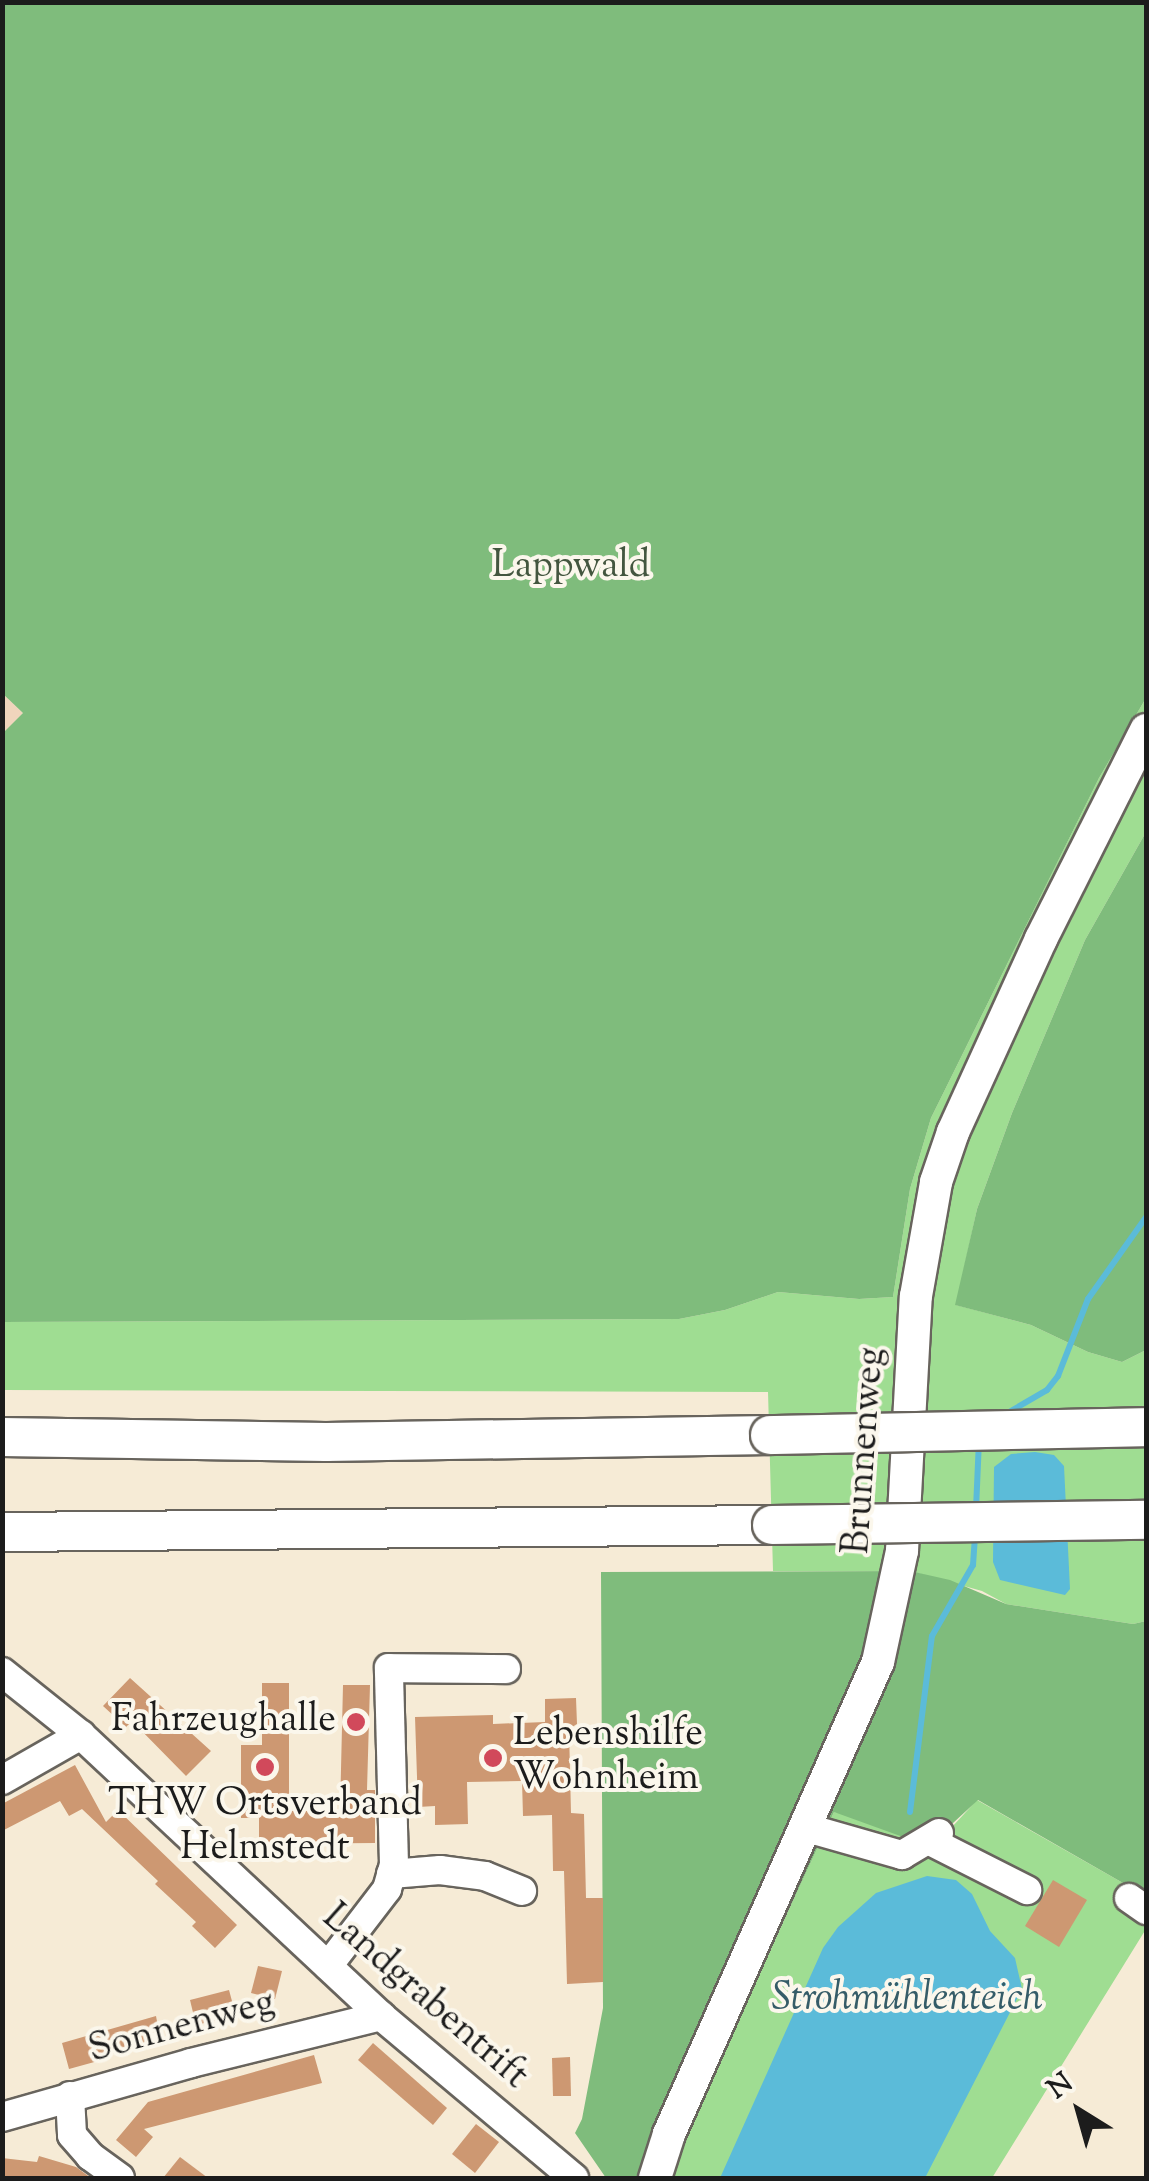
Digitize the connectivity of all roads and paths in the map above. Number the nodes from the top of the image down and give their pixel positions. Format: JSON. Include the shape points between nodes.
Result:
{"nodes":[{"id":1,"x":1146,"y":730,"type":"edge"},
{"id":2,"x":1146,"y":1427,"type":"edge"},
{"id":3,"x":2,"y":1437,"type":"edge"},
{"id":4,"x":1146,"y":1520,"type":"edge"},
{"id":5,"x":2,"y":1532,"type":"edge"},
{"id":6,"x":506,"y":1669,"type":"dead end"},
{"id":7,"x":2,"y":1672,"type":"edge"},
{"id":8,"x":81,"y":1736,"type":"junction"},
{"id":9,"x":2,"y":1780,"type":"edge"},
{"id":10,"x":807,"y":1828,"type":"junction"},
{"id":11,"x":391,"y":1874,"type":"junction"},
{"id":12,"x":1027,"y":1890,"type":"dead end"},
{"id":13,"x":522,"y":1891,"type":"dead end"},
{"id":14,"x":328,"y":1966,"type":"junction"},
{"id":15,"x":382,"y":2016,"type":"junction"},
{"id":16,"x":70,"y":2096,"type":"junction"},
{"id":17,"x":2,"y":2117,"type":"edge"},
{"id":18,"x":120,"y":2178,"type":"edge"},
{"id":19,"x":574,"y":2178,"type":"edge"},
{"id":20,"x":655,"y":2178,"type":"edge"}],
"edges":[{"from":1,"to":10,"type":"main road","name":"Brunnenweg","via":[[978,1072],[936,1182],[916,1296],[897,1580],[878,1662]]},
{"from":2,"to":3,"type":"highway","bridge":true,"via":[[326,1442]]},
{"from":4,"to":5,"type":"highway","bridge":true},
{"from":6,"to":11,"type":"street","via":[[389,1668]]},
{"from":7,"to":8,"type":"street","name":"Landgrabentrift"},
{"from":8,"to":9,"type":"street"},
{"from":8,"to":14,"type":"street","name":"Landgrabentrift"},
{"from":10,"to":12,"type":"street","via":[[902,1855],[935,1837]]},
{"from":10,"to":20,"type":"main road","name":"Brunnenweg"},
{"from":11,"to":13,"type":"street","via":[[440,1870],[485,1876]]},
{"from":11,"to":14,"type":"street","via":[[388,1888]]},
{"from":14,"to":15,"type":"street","name":"Landgrabentrift"},
{"from":15,"to":16,"type":"street","name":"Sonnenweg"},
{"from":15,"to":19,"type":"street","name":"Landgrabentrift"},
{"from":16,"to":17,"type":"street","name":"Sonnenweg"},
{"from":16,"to":18,"type":"street","via":[[72,2135]]}]}
